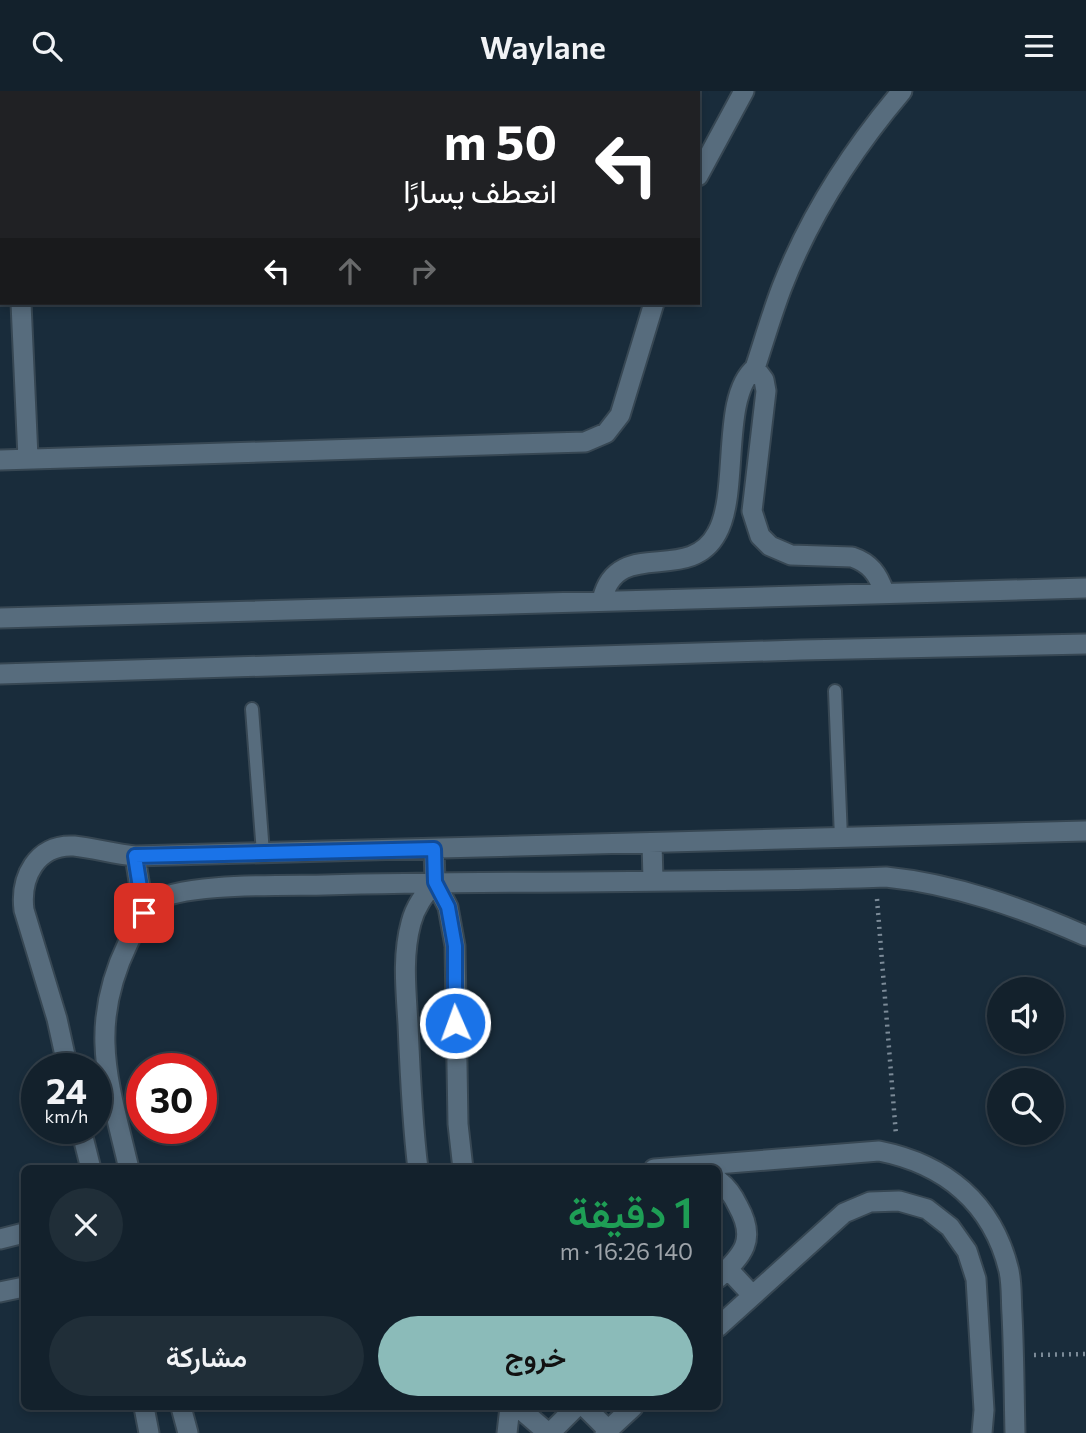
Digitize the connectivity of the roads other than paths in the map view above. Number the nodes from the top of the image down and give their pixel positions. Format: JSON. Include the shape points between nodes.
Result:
{"nodes":[{"id":1,"x":744,"y":91,"type":"edge"},
{"id":2,"x":902,"y":91,"type":"edge"},
{"id":3,"x":700,"y":172,"type":"edge"},
{"id":4,"x":21,"y":305,"type":"edge"},
{"id":5,"x":653,"y":305,"type":"edge"},
{"id":6,"x":755,"y":368,"type":"junction"},
{"id":7,"x":28,"y":459,"type":"junction"},
{"id":8,"x":0,"y":460,"type":"edge"},
{"id":9,"x":1086,"y":588,"type":"edge"},
{"id":10,"x":884,"y":592,"type":"junction"},
{"id":11,"x":602,"y":600,"type":"junction"},
{"id":12,"x":0,"y":618,"type":"edge"},
{"id":13,"x":1086,"y":644,"type":"edge"},
{"id":14,"x":0,"y":674,"type":"edge"},
{"id":15,"x":835,"y":691,"type":"dead end"},
{"id":16,"x":252,"y":709,"type":"dead end"},
{"id":17,"x":1086,"y":831,"type":"edge"},
{"id":18,"x":841,"y":838,"type":"junction"},
{"id":19,"x":652,"y":843,"type":"junction"},
{"id":20,"x":434,"y":849,"type":"junction"},
{"id":21,"x":262,"y":853,"type":"junction"},
{"id":22,"x":135,"y":856,"type":"junction"},
{"id":23,"x":653,"y":880,"type":"junction"},
{"id":24,"x":435,"y":882,"type":"junction"},
{"id":25,"x":144,"y":913,"type":"junction"},
{"id":26,"x":1086,"y":936,"type":"edge"},
{"id":27,"x":64,"y":1053,"type":"edge"},
{"id":28,"x":85,"y":1144,"type":"edge"},
{"id":29,"x":90,"y":1165,"type":"edge"},
{"id":30,"x":128,"y":1165,"type":"edge"},
{"id":31,"x":418,"y":1165,"type":"edge"},
{"id":32,"x":463,"y":1165,"type":"edge"},
{"id":33,"x":718,"y":1165,"type":"edge"},
{"id":34,"x":721,"y":1182,"type":"edge"},
{"id":35,"x":21,"y":1234,"type":"edge"},
{"id":36,"x":0,"y":1239,"type":"edge"},
{"id":37,"x":723,"y":1273,"type":"edge"},
{"id":38,"x":21,"y":1288,"type":"edge"},
{"id":39,"x":0,"y":1292,"type":"edge"},
{"id":40,"x":752,"y":1295,"type":"junction"},
{"id":41,"x":721,"y":1324,"type":"edge"},
{"id":42,"x":145,"y":1410,"type":"edge"},
{"id":43,"x":182,"y":1410,"type":"edge"},
{"id":44,"x":510,"y":1410,"type":"edge"},
{"id":45,"x":522,"y":1410,"type":"edge"},
{"id":46,"x":573,"y":1410,"type":"edge"},
{"id":47,"x":588,"y":1410,"type":"edge"},
{"id":48,"x":630,"y":1410,"type":"edge"},
{"id":49,"x":607,"y":1431,"type":"edge"},
{"id":50,"x":983,"y":1431,"type":"edge"},
{"id":51,"x":1015,"y":1431,"type":"edge"},
{"id":52,"x":149,"y":1433,"type":"edge"},
{"id":53,"x":188,"y":1433,"type":"edge"},
{"id":54,"x":507,"y":1433,"type":"edge"},
{"id":55,"x":549,"y":1433,"type":"edge"}],
"edges":[{"from":1,"to":3,"type":"street"},
{"from":2,"to":6,"type":"street","via":[[865,135],[819,208],[782,286]]},
{"from":4,"to":7,"type":"street"},
{"from":5,"to":7,"type":"street","via":[[620,415],[606,433],[585,442]]},
{"from":6,"to":10,"type":"street","via":[[766,391],[752,511],[760,536],[791,555],[860,560],[880,579]]},
{"from":6,"to":11,"type":"street","via":[[738,395],[717,534],[688,558],[637,563],[620,570],[605,587]]},
{"from":7,"to":8,"type":"street"},
{"from":9,"to":10,"type":"street"},
{"from":10,"to":11,"type":"street"},
{"from":11,"to":12,"type":"street"},
{"from":13,"to":14,"type":"street"},
{"from":15,"to":18,"type":"lane"},
{"from":16,"to":21,"type":"lane"},
{"from":17,"to":18,"type":"street"},
{"from":18,"to":19,"type":"street"},
{"from":19,"to":20,"type":"street"},
{"from":19,"to":23,"type":"street"},
{"from":20,"to":21,"type":"street"},
{"from":20,"to":24,"type":"street"},
{"from":21,"to":22,"type":"street"},
{"from":22,"to":25,"type":"street"},
{"from":22,"to":27,"type":"street","via":[[72,846],[57,848],[43,855],[25,880],[24,910]]},
{"from":23,"to":24,"type":"street"},
{"from":23,"to":26,"type":"street","via":[[910,880],[986,898]]},
{"from":24,"to":25,"type":"street","via":[[212,889],[170,894],[154,901]]},
{"from":24,"to":31,"type":"street","via":[[410,924],[405,964]]},
{"from":24,"to":32,"type":"street","via":[[448,907],[455,946]]},
{"from":25,"to":30,"type":"street","via":[[113,979],[103,1031],[104,1058]]},
{"from":28,"to":29,"type":"street"},
{"from":33,"to":51,"type":"street","via":[[863,1151],[897,1155],[930,1167],[959,1185],[1000,1240],[1010,1273]]},
{"from":34,"to":37,"type":"street","via":[[731,1192],[748,1231],[739,1258]]},
{"from":35,"to":36,"type":"street"},
{"from":37,"to":40,"type":"street"},
{"from":38,"to":39,"type":"street"},
{"from":40,"to":41,"type":"street"},
{"from":40,"to":50,"type":"street","via":[[844,1213],[870,1202],[899,1201],[927,1209],[950,1227],[967,1251],[976,1279]]},
{"from":42,"to":52,"type":"street"},
{"from":43,"to":53,"type":"street"},
{"from":44,"to":54,"type":"street"},
{"from":45,"to":55,"type":"street"},
{"from":46,"to":55,"type":"street"},
{"from":47,"to":49,"type":"street"},
{"from":48,"to":49,"type":"street"},
{"from":50,"to":51,"type":"street"}]}
